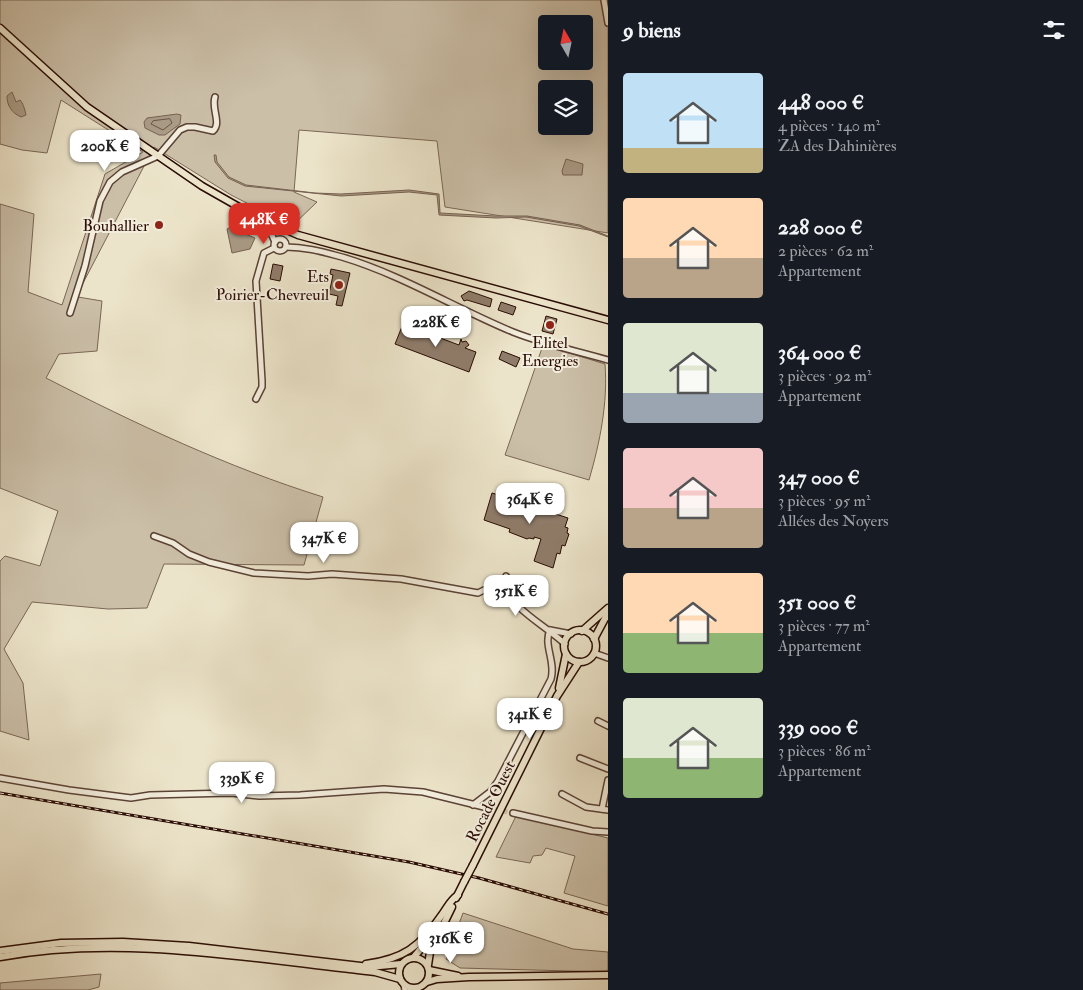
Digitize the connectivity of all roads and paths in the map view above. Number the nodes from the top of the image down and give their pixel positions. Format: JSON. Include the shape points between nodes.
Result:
{"nodes":[{"id":1,"x":604,"y":0,"type":"edge"},
{"id":2,"x":608,"y":23,"type":"edge"},
{"id":3,"x":0,"y":28,"type":"edge"},
{"id":4,"x":215,"y":97,"type":"dead end"},
{"id":5,"x":158,"y":156,"type":"junction"},
{"id":6,"x":235,"y":206,"type":"junction"},
{"id":7,"x":274,"y":245,"type":"junction"},
{"id":8,"x":286,"y":247,"type":"junction"},
{"id":9,"x":70,"y":313,"type":"dead end"},
{"id":10,"x":608,"y":320,"type":"edge"},
{"id":11,"x":608,"y":360,"type":"edge"},
{"id":12,"x":256,"y":399,"type":"dead end"},
{"id":13,"x":154,"y":536,"type":"dead end"},
{"id":14,"x":506,"y":576,"type":"dead end"},
{"id":15,"x":501,"y":584,"type":"junction"},
{"id":16,"x":608,"y":608,"type":"edge"},
{"id":17,"x":608,"y":613,"type":"edge"},
{"id":18,"x":550,"y":630,"type":"junction"},
{"id":19,"x":582,"y":631,"type":"junction"},
{"id":20,"x":571,"y":634,"type":"junction"},
{"id":21,"x":594,"y":639,"type":"junction"},
{"id":22,"x":565,"y":644,"type":"junction"},
{"id":23,"x":594,"y":653,"type":"junction"},
{"id":24,"x":566,"y":654,"type":"junction"},
{"id":25,"x":607,"y":658,"type":"edge"},
{"id":26,"x":579,"y":662,"type":"junction"},
{"id":27,"x":557,"y":696,"type":"junction"},
{"id":28,"x":598,"y":721,"type":"dead end"},
{"id":29,"x":608,"y":726,"type":"edge"},
{"id":30,"x":580,"y":758,"type":"dead end"},
{"id":31,"x":608,"y":769,"type":"edge"},
{"id":32,"x":0,"y":778,"type":"edge"},
{"id":33,"x":608,"y":780,"type":"edge"},
{"id":34,"x":562,"y":794,"type":"dead end"},
{"id":35,"x":473,"y":805,"type":"junction"},
{"id":36,"x":488,"y":808,"type":"tunnel mouth"},
{"id":37,"x":605,"y":810,"type":"edge"},
{"id":38,"x":513,"y":813,"type":"tunnel mouth"},
{"id":39,"x":608,"y":832,"type":"edge"},
{"id":40,"x":458,"y":895,"type":"junction"},
{"id":41,"x":446,"y":918,"type":"junction"},
{"id":42,"x":0,"y":951,"type":"edge"},
{"id":43,"x":0,"y":957,"type":"edge"},
{"id":44,"x":414,"y":958,"type":"junction"},
{"id":45,"x":345,"y":963,"type":"junction"},
{"id":46,"x":401,"y":964,"type":"junction"},
{"id":47,"x":428,"y":967,"type":"junction"},
{"id":48,"x":608,"y":975,"type":"edge"},
{"id":49,"x":469,"y":977,"type":"junction"},
{"id":50,"x":400,"y":979,"type":"junction"},
{"id":51,"x":427,"y":982,"type":"junction"},
{"id":52,"x":405,"y":988,"type":"edge"},
{"id":53,"x":417,"y":989,"type":"edge"}],
"edges":[{"from":1,"to":2,"type":"street"},
{"from":3,"to":5,"type":"main road","via":[[87,107]]},
{"from":4,"to":5,"type":"street","via":[[216,128],[210,131],[195,127],[180,130]]},
{"from":5,"to":6,"type":"main road"},
{"from":5,"to":9,"type":"street","via":[[122,172],[110,182],[96,216]]},
{"from":6,"to":7,"type":"street","via":[[270,231]]},
{"from":6,"to":10,"type":"main road","via":[[298,234]]},
{"from":7,"to":8,"type":"street","via":[[281,252]]},
{"from":7,"to":8,"type":"street","via":[[278,239],[284,240]]},
{"from":7,"to":12,"type":"street","via":[[264,253],[256,281],[262,381]]},
{"from":8,"to":11,"type":"street","via":[[304,247],[369,265],[514,332]]},
{"from":13,"to":15,"type":"street","via":[[209,562],[254,572],[401,579],[478,592]]},
{"from":14,"to":15,"type":"street"},
{"from":15,"to":18,"type":"street","via":[[519,607]]},
{"from":16,"to":19,"type":"main road"},
{"from":17,"to":21,"type":"main road"},
{"from":18,"to":20,"type":"street"},
{"from":18,"to":22,"type":"street"},
{"from":18,"to":35,"type":"street","via":[[547,639],[553,665],[551,679],[498,781]]},
{"from":19,"to":20,"type":"main road"},
{"from":19,"to":21,"type":"main road"},
{"from":20,"to":22,"type":"main road"},
{"from":21,"to":23,"type":"main road"},
{"from":22,"to":24,"type":"main road"},
{"from":23,"to":25,"type":"street"},
{"from":23,"to":26,"type":"main road","via":[[588,660]]},
{"from":24,"to":26,"type":"main road"},
{"from":24,"to":27,"type":"main road","name":"Rocade Ouest"},
{"from":26,"to":27,"type":"main road","name":"Rocade Ouest"},
{"from":27,"to":40,"type":"main road","name":"Rocade Ouest","bridge":true},
{"from":28,"to":29,"type":"street"},
{"from":30,"to":31,"type":"street"},
{"from":32,"to":35,"type":"street","via":[[131,798],[231,792],[259,796],[384,789],[423,792]]},
{"from":33,"to":37,"type":"street"},
{"from":34,"to":37,"type":"street","via":[[586,807]]},
{"from":35,"to":36,"type":"street"},
{"from":38,"to":39,"type":"street"},
{"from":40,"to":41,"type":"main road","name":"Rocade Ouest"},
{"from":40,"to":45,"type":"main road","via":[[429,931],[403,955],[372,963]]},
{"from":41,"to":44,"type":"main road","name":"Rocade Ouest"},
{"from":41,"to":47,"type":"main road","name":"Rocade Ouest","via":[[430,952]]},
{"from":42,"to":45,"type":"main road","via":[[60,943],[123,942]]},
{"from":43,"to":50,"type":"main road","via":[[73,949],[150,949],[374,972]]},
{"from":44,"to":46,"type":"main road"},
{"from":44,"to":47,"type":"main road","via":[[422,960]]},
{"from":45,"to":46,"type":"main road","via":[[381,968]]},
{"from":46,"to":50,"type":"main road"},
{"from":47,"to":49,"type":"main road"},
{"from":47,"to":51,"type":"main road"},
{"from":48,"to":49,"type":"main road"},
{"from":49,"to":51,"type":"main road"},
{"from":50,"to":52,"type":"main road"},
{"from":51,"to":53,"type":"main road"},
{"from":52,"to":53,"type":"main road"}]}
